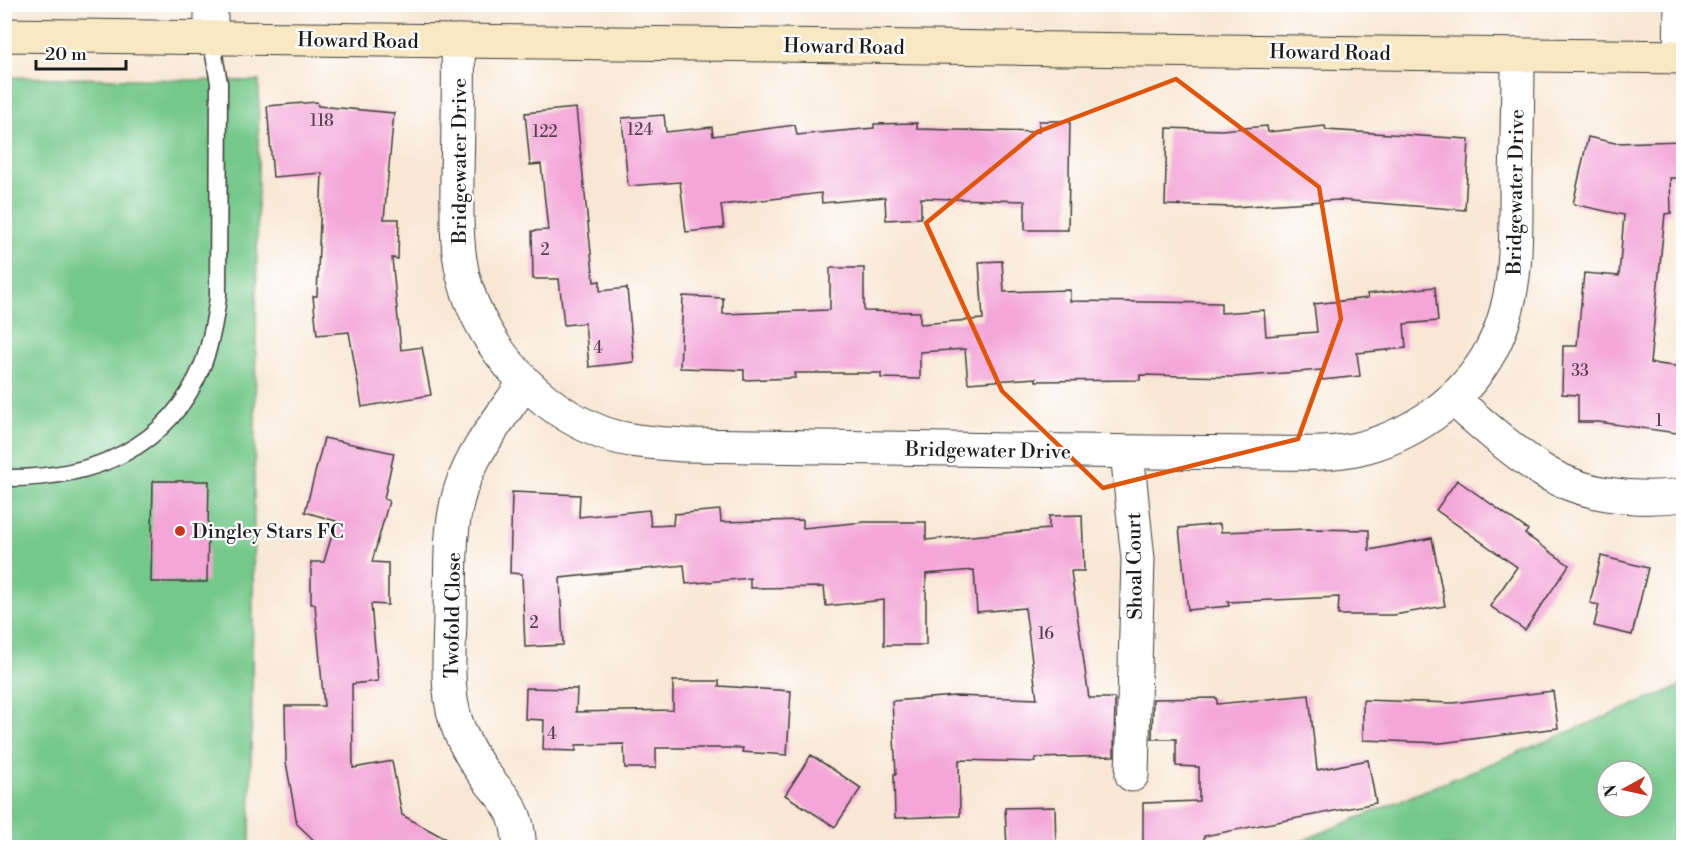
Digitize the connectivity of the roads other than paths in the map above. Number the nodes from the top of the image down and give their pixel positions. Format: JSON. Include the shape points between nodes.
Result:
{"nodes":[{"id":1,"x":211,"y":4,"type":"edge"},
{"id":2,"x":1681,"y":4,"type":"edge"},
{"id":3,"x":4,"y":35,"type":"edge"},
{"id":4,"x":210,"y":38,"type":"junction"},
{"id":5,"x":458,"y":41,"type":"junction"},
{"id":6,"x":1518,"y":55,"type":"junction"},
{"id":7,"x":1682,"y":57,"type":"edge"},
{"id":8,"x":525,"y":382,"type":"junction"},
{"id":9,"x":1453,"y":399,"type":"junction"},
{"id":10,"x":1127,"y":452,"type":"junction"},
{"id":11,"x":4,"y":478,"type":"edge"},
{"id":12,"x":1683,"y":495,"type":"edge"},
{"id":13,"x":1132,"y":776,"type":"dead end"},
{"id":14,"x":520,"y":848,"type":"edge"}],
"edges":[{"from":1,"to":4,"type":"street"},
{"from":2,"to":7,"type":"street"},
{"from":3,"to":4,"type":"main road","name":"Howard Road"},
{"from":4,"to":5,"type":"main road","name":"Howard Road"},
{"from":4,"to":11,"type":"lane","via":[[219,83],[218,297],[203,364],[187,396],[166,422],[144,442],[120,456],[58,476]]},
{"from":5,"to":6,"type":"main road","name":"Howard Road"},
{"from":5,"to":8,"type":"street","name":"Bridgewater Drive","via":[[457,217],[465,283],[495,350]]},
{"from":6,"to":7,"type":"main road","name":"Howard Road"},
{"from":6,"to":9,"type":"street","name":"Bridgewater Drive","via":[[1513,286],[1491,350]]},
{"from":8,"to":10,"type":"street","name":"Bridgewater Drive","via":[[582,424],[633,441]]},
{"from":8,"to":14,"type":"street","name":"Twofold Close","via":[[475,455],[455,510],[450,676],[459,730],[470,753],[513,814]]},
{"from":9,"to":10,"type":"street","name":"Bridgewater Drive","via":[[1424,421],[1356,449],[1313,453]]},
{"from":9,"to":12,"type":"street","via":[[1542,471],[1575,486],[1634,497]]},
{"from":10,"to":13,"type":"street","name":"Shoal Court","via":[[1138,560]]}]}
